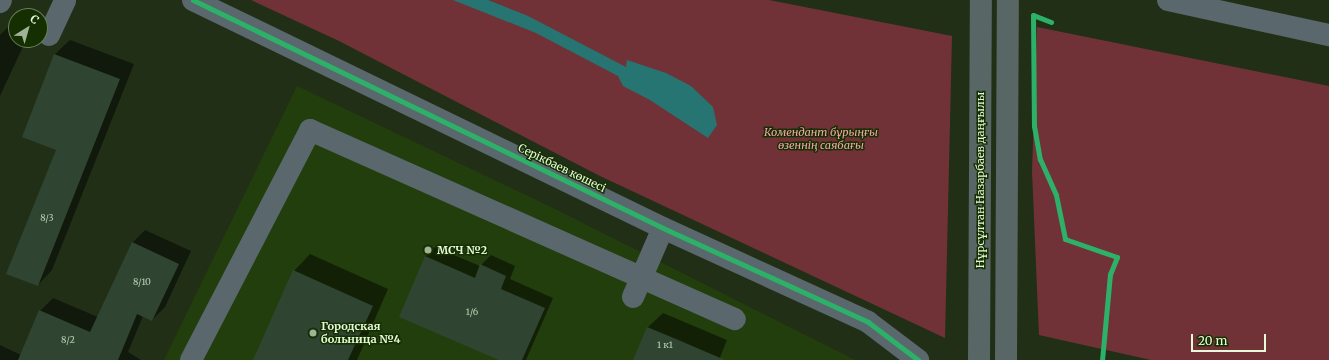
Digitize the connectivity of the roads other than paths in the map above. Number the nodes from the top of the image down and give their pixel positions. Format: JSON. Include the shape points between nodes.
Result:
{"nodes":[{"id":1,"x":65,"y":0,"type":"edge"},
{"id":2,"x":193,"y":0,"type":"edge"},
{"id":3,"x":1168,"y":0,"type":"edge"},
{"id":4,"x":1008,"y":4,"type":"edge"},
{"id":5,"x":981,"y":6,"type":"edge"},
{"id":6,"x":49,"y":35,"type":"dead end"},
{"id":7,"x":1329,"y":35,"type":"edge"},
{"id":8,"x":663,"y":228,"type":"junction"},
{"id":9,"x":641,"y":277,"type":"junction"},
{"id":10,"x":633,"y":297,"type":"dead end"},
{"id":11,"x":735,"y":319,"type":"dead end"},
{"id":12,"x":979,"y":351,"type":"edge"},
{"id":13,"x":1006,"y":354,"type":"edge"},
{"id":14,"x":191,"y":360,"type":"edge"},
{"id":15,"x":918,"y":360,"type":"edge"}],
"edges":[{"from":1,"to":6,"type":"street"},
{"from":2,"to":8,"type":"street","name":"Серікбаев көшесі"},
{"from":3,"to":7,"type":"street"},
{"from":4,"to":13,"type":"main road"},
{"from":5,"to":12,"type":"main road","name":"Нұрсұлтан Назарбаев даңғылы"},
{"from":8,"to":9,"type":"street"},
{"from":8,"to":15,"type":"street","name":"Серікбаев көшесі","via":[[868,322]]},
{"from":9,"to":10,"type":"street"},
{"from":9,"to":11,"type":"street"},
{"from":9,"to":14,"type":"street","via":[[310,130]]}]}
